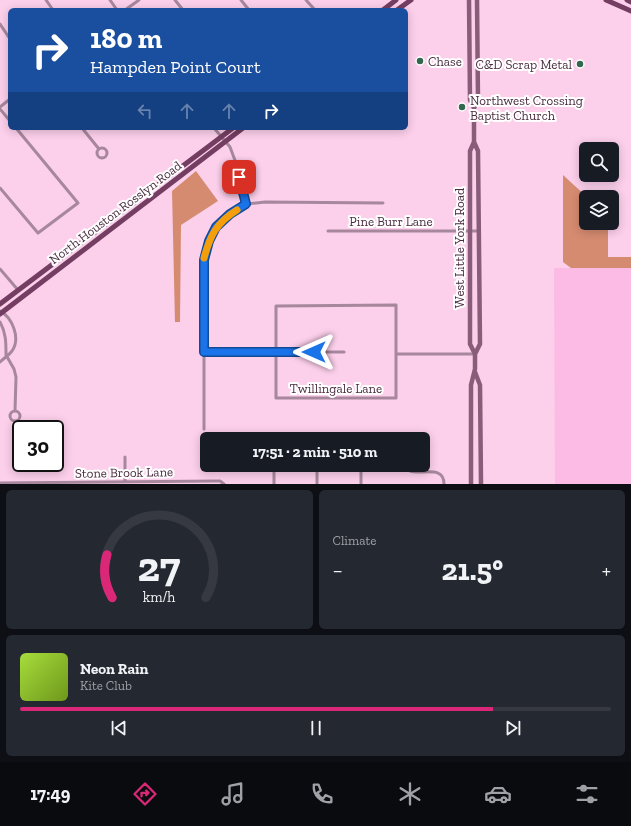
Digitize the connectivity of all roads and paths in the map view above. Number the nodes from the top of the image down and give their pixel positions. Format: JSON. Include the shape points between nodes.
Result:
{"nodes":[{"id":1,"x":139,"y":0,"type":"edge"},
{"id":2,"x":175,"y":0,"type":"edge"},
{"id":3,"x":241,"y":0,"type":"edge"},
{"id":4,"x":306,"y":0,"type":"edge"},
{"id":5,"x":396,"y":0,"type":"edge"},
{"id":6,"x":411,"y":0,"type":"edge"},
{"id":7,"x":469,"y":0,"type":"edge"},
{"id":8,"x":477,"y":0,"type":"edge"},
{"id":9,"x":606,"y":0,"type":"edge"},
{"id":10,"x":627,"y":0,"type":"edge"},
{"id":11,"x":631,"y":2,"type":"edge"},
{"id":12,"x":128,"y":8,"type":"edge"},
{"id":13,"x":181,"y":8,"type":"edge"},
{"id":14,"x":247,"y":8,"type":"edge"},
{"id":15,"x":312,"y":8,"type":"edge"},
{"id":16,"x":386,"y":8,"type":"edge"},
{"id":17,"x":400,"y":8,"type":"edge"},
{"id":18,"x":631,"y":11,"type":"edge"},
{"id":19,"x":0,"y":24,"type":"edge"},
{"id":20,"x":8,"y":36,"type":"edge"},
{"id":21,"x":469,"y":76,"type":"junction"},
{"id":22,"x":478,"y":76,"type":"junction"},
{"id":23,"x":8,"y":101,"type":"edge"},
{"id":24,"x":0,"y":108,"type":"edge"},
{"id":25,"x":474,"y":108,"type":"junction"},
{"id":26,"x":8,"y":118,"type":"edge"},
{"id":27,"x":18,"y":130,"type":"edge"},
{"id":28,"x":84,"y":130,"type":"edge"},
{"id":29,"x":216,"y":130,"type":"edge"},
{"id":30,"x":230,"y":130,"type":"edge"},
{"id":31,"x":240,"y":130,"type":"edge"},
{"id":32,"x":221,"y":137,"type":"junction"},
{"id":33,"x":225,"y":142,"type":"junction"},
{"id":34,"x":474,"y":142,"type":"junction"},
{"id":35,"x":99,"y":149,"type":"dead end"},
{"id":36,"x":163,"y":180,"type":"junction"},
{"id":37,"x":167,"y":187,"type":"junction"},
{"id":38,"x":0,"y":188,"type":"edge"},
{"id":39,"x":383,"y":203,"type":"dead end"},
{"id":40,"x":246,"y":204,"type":"junction"},
{"id":41,"x":114,"y":217,"type":"junction"},
{"id":42,"x":119,"y":224,"type":"junction"},
{"id":43,"x":328,"y":231,"type":"dead end"},
{"id":44,"x":470,"y":231,"type":"junction"},
{"id":45,"x":479,"y":231,"type":"junction"},
{"id":46,"x":94,"y":232,"type":"junction"},
{"id":47,"x":97,"y":241,"type":"junction"},
{"id":48,"x":48,"y":267,"type":"junction"},
{"id":49,"x":0,"y":269,"type":"edge"},
{"id":50,"x":53,"y":274,"type":"junction"},
{"id":51,"x":18,"y":290,"type":"junction"},
{"id":52,"x":480,"y":302,"type":"junction"},
{"id":53,"x":470,"y":303,"type":"junction"},
{"id":54,"x":0,"y":304,"type":"edge"},
{"id":55,"x":1,"y":312,"type":"edge"},
{"id":56,"x":0,"y":322,"type":"edge"},
{"id":57,"x":204,"y":352,"type":"junction"},
{"id":58,"x":276,"y":352,"type":"junction"},
{"id":59,"x":344,"y":352,"type":"dead end"},
{"id":60,"x":397,"y":354,"type":"junction"},
{"id":61,"x":475,"y":354,"type":"junction"},
{"id":62,"x":6,"y":355,"type":"junction"},
{"id":63,"x":0,"y":362,"type":"edge"},
{"id":64,"x":475,"y":372,"type":"junction"},
{"id":65,"x":15,"y":411,"type":"dead end"},
{"id":66,"x":204,"y":428,"type":"dead end"},
{"id":67,"x":125,"y":457,"type":"dead end"},
{"id":68,"x":274,"y":472,"type":"edge"},
{"id":69,"x":317,"y":472,"type":"edge"},
{"id":70,"x":362,"y":472,"type":"edge"},
{"id":71,"x":412,"y":472,"type":"edge"},
{"id":72,"x":125,"y":482,"type":"junction"},
{"id":73,"x":223,"y":483,"type":"edge"},
{"id":74,"x":0,"y":484,"type":"edge"},
{"id":75,"x":274,"y":484,"type":"edge"},
{"id":76,"x":317,"y":484,"type":"edge"},
{"id":77,"x":362,"y":484,"type":"edge"},
{"id":78,"x":444,"y":484,"type":"edge"},
{"id":79,"x":471,"y":484,"type":"edge"},
{"id":80,"x":481,"y":484,"type":"edge"}],
"edges":[{"from":1,"to":12,"type":"street"},
{"from":2,"to":13,"type":"street"},
{"from":3,"to":14,"type":"street"},
{"from":4,"to":15,"type":"street"},
{"from":5,"to":16,"type":"main road"},
{"from":6,"to":17,"type":"main road"},
{"from":7,"to":21,"type":"main road","name":"West Little York Road"},
{"from":8,"to":22,"type":"main road","name":"West Little York Road"},
{"from":9,"to":18,"type":"main road"},
{"from":10,"to":11,"type":"main road"},
{"from":19,"to":20,"type":"street"},
{"from":21,"to":22,"type":"main road"},
{"from":21,"to":25,"type":"main road","name":"West Little York Road","via":[[470,100]]},
{"from":22,"to":25,"type":"main road","name":"West Little York Road","via":[[478,100]]},
{"from":23,"to":24,"type":"street"},
{"from":24,"to":26,"type":"street"},
{"from":25,"to":34,"type":"main road","name":"West Little York Road"},
{"from":27,"to":38,"type":"street","via":[[78,203],[38,232]]},
{"from":28,"to":35,"type":"street"},
{"from":29,"to":32,"type":"street"},
{"from":30,"to":32,"type":"main road","name":"North Houston Rosslyn Road"},
{"from":31,"to":33,"type":"main road","name":"North Houston Rosslyn Road"},
{"from":32,"to":33,"type":"street"},
{"from":32,"to":36,"type":"main road","name":"North Houston Rosslyn Road"},
{"from":33,"to":37,"type":"main road","name":"North Houston Rosslyn Road"},
{"from":33,"to":40,"type":"street","via":[[230,147],[236,163]]},
{"from":34,"to":44,"type":"main road","name":"West Little York Road","via":[[470,150]]},
{"from":34,"to":45,"type":"main road","name":"West Little York Road","via":[[478,151]]},
{"from":36,"to":37,"type":"main road"},
{"from":36,"to":41,"type":"main road","name":"North Houston Rosslyn Road"},
{"from":37,"to":42,"type":"main road","name":"North Houston Rosslyn Road"},
{"from":39,"to":40,"type":"street"},
{"from":40,"to":57,"type":"street","via":[[216,227],[209,241],[204,260]]},
{"from":41,"to":42,"type":"main road"},
{"from":41,"to":46,"type":"main road","name":"North Houston Rosslyn Road"},
{"from":42,"to":47,"type":"main road","name":"North Houston Rosslyn Road"},
{"from":43,"to":44,"type":"street","name":"Pine Burr Lane"},
{"from":44,"to":45,"type":"street","name":"Pine Burr Lane"},
{"from":44,"to":53,"type":"main road","name":"West Little York Road"},
{"from":45,"to":52,"type":"main road","name":"West Little York Road"},
{"from":46,"to":47,"type":"main road"},
{"from":46,"to":48,"type":"main road","name":"North Houston Rosslyn Road"},
{"from":47,"to":50,"type":"main road","name":"North Houston Rosslyn Road"},
{"from":48,"to":50,"type":"main road"},
{"from":48,"to":51,"type":"main road","name":"North Houston Rosslyn Road"},
{"from":49,"to":51,"type":"street"},
{"from":50,"to":55,"type":"main road","name":"North Houston Rosslyn Road"},
{"from":51,"to":54,"type":"main road","name":"North Houston Rosslyn Road"},
{"from":52,"to":53,"type":"main road"},
{"from":52,"to":61,"type":"main road","name":"West Little York Road","via":[[480,344]]},
{"from":53,"to":61,"type":"main road","name":"West Little York Road","via":[[470,344]]},
{"from":55,"to":62,"type":"street","via":[[10,320],[15,331],[14,346]]},
{"from":56,"to":62,"type":"street","via":[[6,337]]},
{"from":57,"to":58,"type":"street"},
{"from":57,"to":66,"type":"street"},
{"from":58,"to":59,"type":"street"},
{"from":58,"to":60,"type":"street","name":"Twillingale Lane","via":[[276,398],[396,398]]},
{"from":58,"to":60,"type":"street","via":[[276,306],[396,305]]},
{"from":60,"to":61,"type":"street"},
{"from":61,"to":64,"type":"main road","name":"West Little York Road"},
{"from":62,"to":63,"type":"street"},
{"from":62,"to":65,"type":"street","via":[[16,377]]},
{"from":64,"to":79,"type":"main road","name":"West Little York Road","via":[[471,385]]},
{"from":64,"to":80,"type":"main road","name":"West Little York Road","via":[[480,385]]},
{"from":67,"to":72,"type":"street"},
{"from":68,"to":75,"type":"street"},
{"from":69,"to":76,"type":"street"},
{"from":70,"to":77,"type":"street"},
{"from":71,"to":78,"type":"street","via":[[437,472],[442,474]]},
{"from":72,"to":73,"type":"street","name":"Stone Brook Lane"},
{"from":72,"to":74,"type":"street","name":"Stone Brook Lane"}]}
